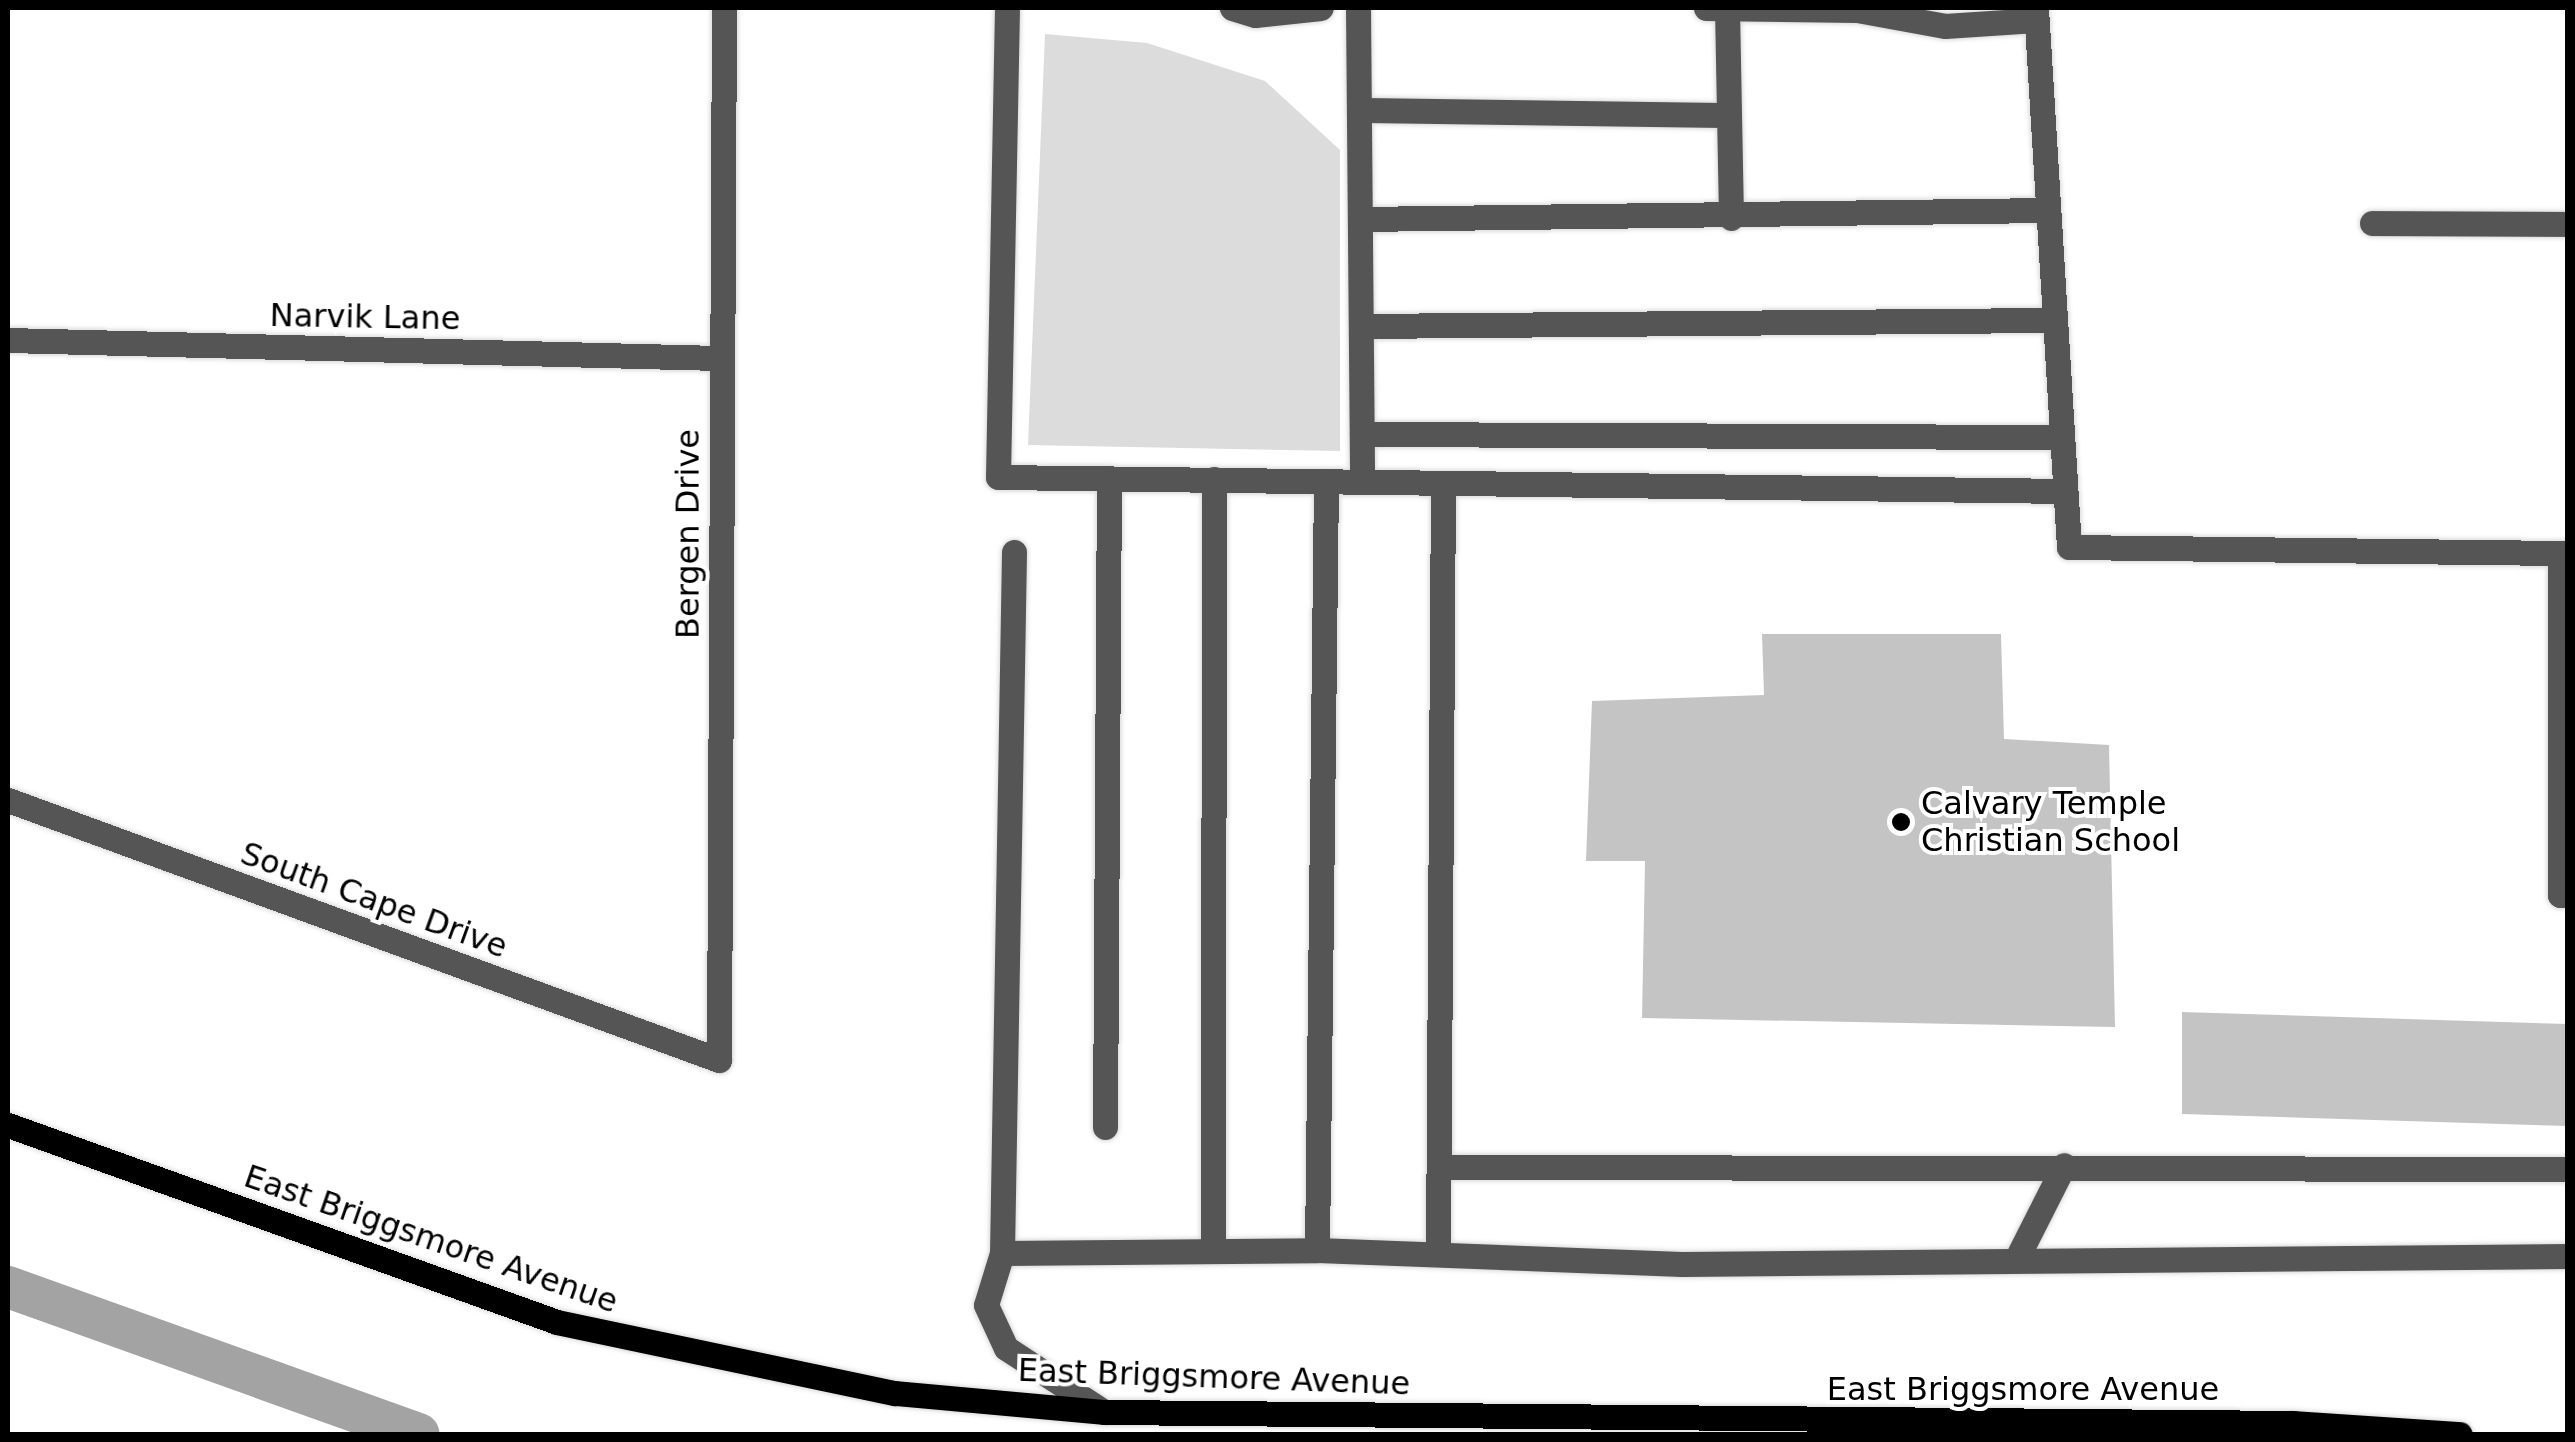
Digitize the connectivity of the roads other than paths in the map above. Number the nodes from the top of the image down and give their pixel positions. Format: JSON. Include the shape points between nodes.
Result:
{"nodes":[{"id":1,"x":724,"y":8,"type":"edge"},
{"id":2,"x":1007,"y":8,"type":"edge"},
{"id":3,"x":1232,"y":8,"type":"edge"},
{"id":4,"x":1322,"y":8,"type":"edge"},
{"id":5,"x":1358,"y":8,"type":"edge"},
{"id":6,"x":1706,"y":8,"type":"edge"},
{"id":7,"x":1727,"y":8,"type":"edge"},
{"id":8,"x":2036,"y":14,"type":"edge"},
{"id":9,"x":1359,"y":110,"type":"junction"},
{"id":10,"x":1728,"y":115,"type":"junction"},
{"id":11,"x":2047,"y":210,"type":"junction"},
{"id":12,"x":1731,"y":218,"type":"junction"},
{"id":13,"x":1360,"y":219,"type":"junction"},
{"id":14,"x":2372,"y":223,"type":"dead end"},
{"id":15,"x":2568,"y":224,"type":"edge"},
{"id":16,"x":2053,"y":320,"type":"junction"},
{"id":17,"x":1360,"y":326,"type":"junction"},
{"id":18,"x":8,"y":340,"type":"edge"},
{"id":19,"x":721,"y":358,"type":"junction"},
{"id":20,"x":1362,"y":434,"type":"junction"},
{"id":21,"x":2059,"y":437,"type":"junction"},
{"id":22,"x":1109,"y":478,"type":"junction"},
{"id":23,"x":1214,"y":480,"type":"junction"},
{"id":24,"x":1326,"y":482,"type":"junction"},
{"id":25,"x":1362,"y":482,"type":"junction"},
{"id":26,"x":1443,"y":483,"type":"junction"},
{"id":27,"x":2062,"y":491,"type":"junction"},
{"id":28,"x":1014,"y":552,"type":"dead end"},
{"id":29,"x":2564,"y":553,"type":"edge"},
{"id":30,"x":8,"y":800,"type":"edge"},
{"id":31,"x":2568,"y":895,"type":"edge"},
{"id":32,"x":719,"y":1060,"type":"joint"},
{"id":33,"x":8,"y":1125,"type":"edge"},
{"id":34,"x":1105,"y":1128,"type":"dead end"},
{"id":35,"x":2064,"y":1165,"type":"junction"},
{"id":36,"x":1439,"y":1166,"type":"junction"},
{"id":37,"x":2568,"y":1168,"type":"edge"},
{"id":38,"x":1214,"y":1250,"type":"junction"},
{"id":39,"x":1318,"y":1250,"type":"junction"},
{"id":40,"x":1002,"y":1253,"type":"junction"},
{"id":41,"x":1438,"y":1254,"type":"junction"},
{"id":42,"x":2568,"y":1256,"type":"edge"},
{"id":43,"x":2017,"y":1258,"type":"junction"},
{"id":44,"x":1104,"y":1412,"type":"junction"},
{"id":45,"x":2460,"y":1434,"type":"edge"}],
"edges":[{"from":1,"to":19,"type":"street","name":"Bergen Drive"},
{"from":2,"to":22,"type":"street","via":[[998,477]]},
{"from":3,"to":4,"type":"street"},
{"from":5,"to":9,"type":"street"},
{"from":6,"to":7,"type":"street"},
{"from":7,"to":8,"type":"street","via":[[1857,10],[1946,26]]},
{"from":7,"to":10,"type":"street"},
{"from":8,"to":11,"type":"street"},
{"from":9,"to":10,"type":"street"},
{"from":9,"to":13,"type":"street"},
{"from":10,"to":12,"type":"street"},
{"from":11,"to":12,"type":"street"},
{"from":11,"to":16,"type":"street"},
{"from":12,"to":13,"type":"street"},
{"from":13,"to":17,"type":"street"},
{"from":14,"to":15,"type":"street"},
{"from":16,"to":17,"type":"street"},
{"from":16,"to":21,"type":"street"},
{"from":17,"to":20,"type":"street"},
{"from":18,"to":19,"type":"street","name":"Narvik Lane"},
{"from":19,"to":32,"type":"street","name":"Bergen Drive"},
{"from":20,"to":21,"type":"street"},
{"from":20,"to":25,"type":"street"},
{"from":21,"to":27,"type":"street"},
{"from":22,"to":23,"type":"street"},
{"from":22,"to":34,"type":"street"},
{"from":23,"to":24,"type":"street"},
{"from":23,"to":38,"type":"street"},
{"from":24,"to":25,"type":"street"},
{"from":24,"to":39,"type":"street"},
{"from":25,"to":26,"type":"street"},
{"from":26,"to":27,"type":"street"},
{"from":26,"to":36,"type":"street"},
{"from":27,"to":29,"type":"street","via":[[2068,547]]},
{"from":28,"to":40,"type":"street"},
{"from":29,"to":31,"type":"street","via":[[2560,895]]},
{"from":30,"to":32,"type":"street","name":"South Cape Drive"},
{"from":33,"to":44,"type":"main road","name":"East Briggsmore Avenue","via":[[557,1322],[894,1393]]},
{"from":35,"to":36,"type":"street"},
{"from":35,"to":37,"type":"street"},
{"from":35,"to":43,"type":"street"},
{"from":36,"to":41,"type":"street"},
{"from":38,"to":39,"type":"street"},
{"from":38,"to":40,"type":"street"},
{"from":39,"to":41,"type":"street"},
{"from":40,"to":44,"type":"street","via":[[986,1305],[1006,1348]]},
{"from":41,"to":43,"type":"street","via":[[1682,1264]]},
{"from":42,"to":43,"type":"street"},
{"from":44,"to":45,"type":"main road","name":"East Briggsmore Avenue","via":[[2293,1423]]}]}
